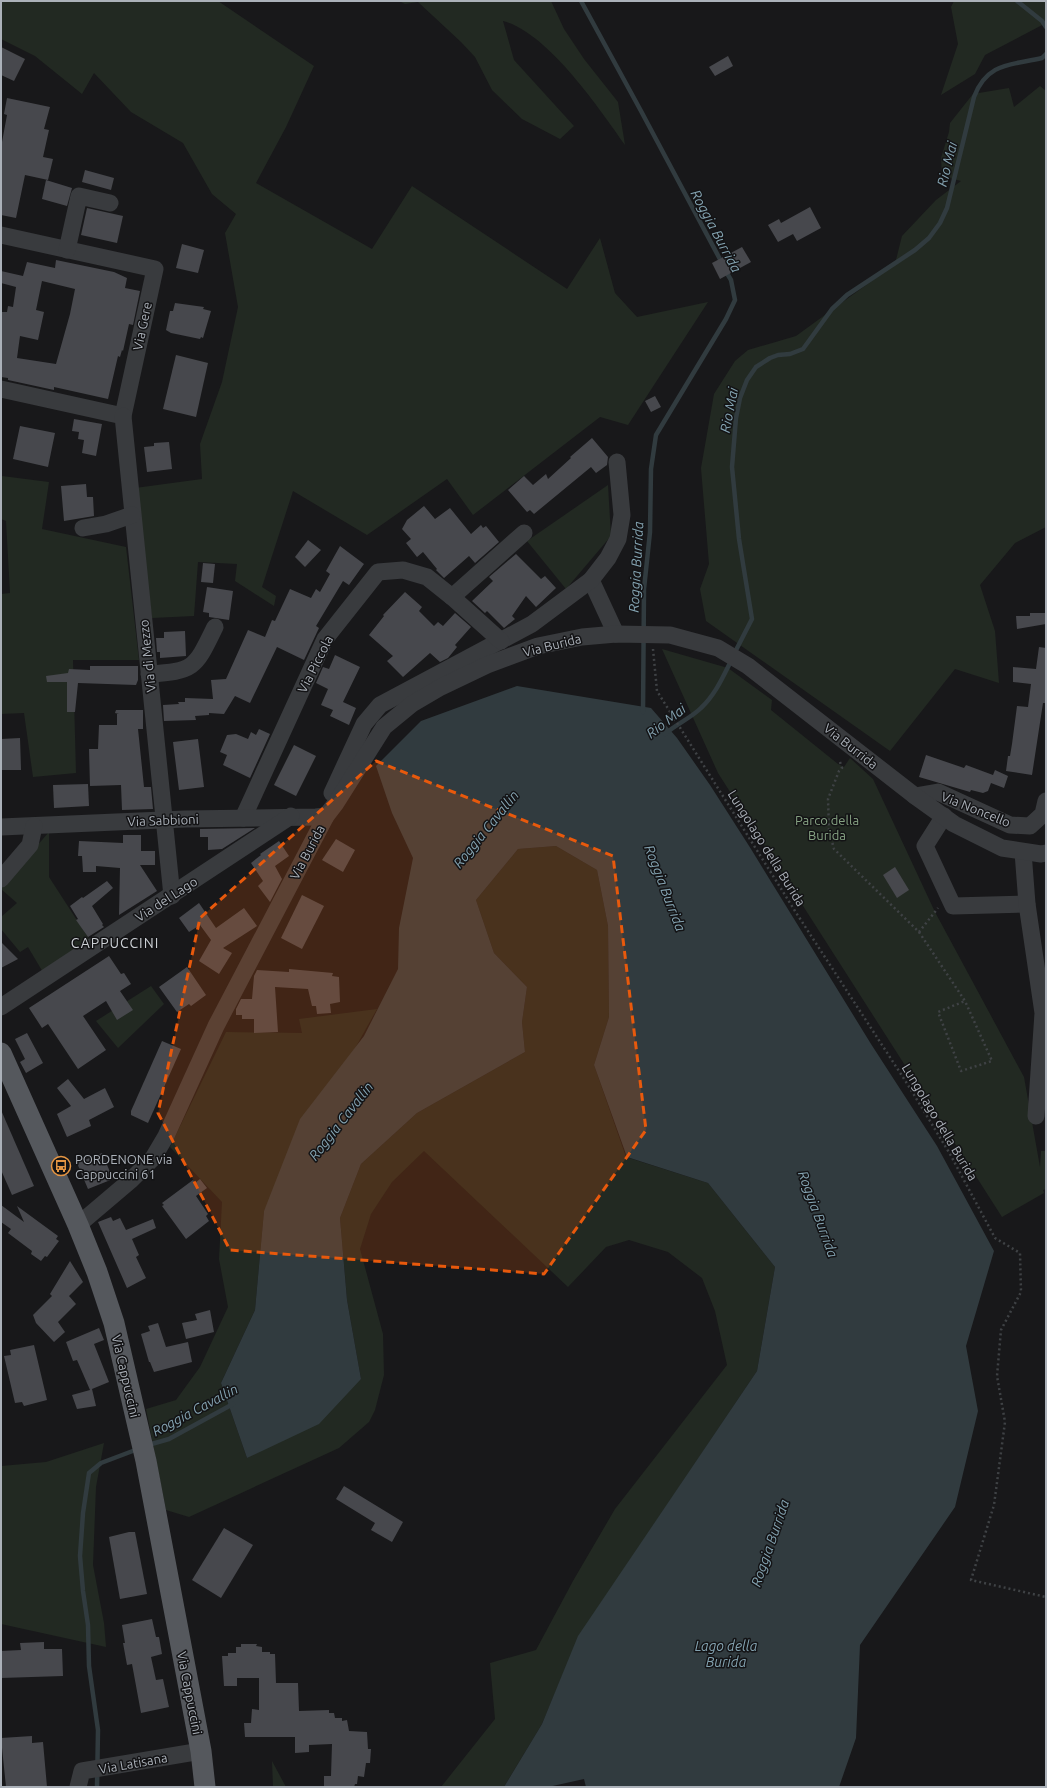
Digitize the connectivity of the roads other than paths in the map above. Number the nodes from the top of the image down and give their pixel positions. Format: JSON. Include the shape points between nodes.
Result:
{"nodes":[{"id":1,"x":110,"y":203,"type":"dead end"},
{"id":2,"x":1,"y":235,"type":"edge"},
{"id":3,"x":67,"y":250,"type":"junction"},
{"id":4,"x":1,"y":390,"type":"edge"},
{"id":5,"x":123,"y":416,"type":"junction"},
{"id":6,"x":617,"y":462,"type":"dead end"},
{"id":7,"x":132,"y":515,"type":"junction"},
{"id":8,"x":83,"y":528,"type":"dead end"},
{"id":9,"x":524,"y":533,"type":"dead end"},
{"id":10,"x":591,"y":580,"type":"junction"},
{"id":11,"x":452,"y":597,"type":"junction"},
{"id":12,"x":215,"y":627,"type":"dead end"},
{"id":13,"x":624,"y":634,"type":"junction"},
{"id":14,"x":655,"y":634,"type":"joint"},
{"id":15,"x":501,"y":641,"type":"junction"},
{"id":16,"x":149,"y":674,"type":"junction"},
{"id":17,"x":915,"y":796,"type":"junction"},
{"id":18,"x":1046,"y":801,"type":"edge"},
{"id":19,"x":291,"y":816,"type":"junction"},
{"id":20,"x":326,"y":816,"type":"junction"},
{"id":21,"x":944,"y":816,"type":"junction"},
{"id":22,"x":243,"y":818,"type":"junction"},
{"id":23,"x":164,"y":820,"type":"junction"},
{"id":24,"x":34,"y":826,"type":"junction"},
{"id":25,"x":1,"y":827,"type":"edge"},
{"id":26,"x":1023,"y":852,"type":"junction"},
{"id":27,"x":1046,"y":853,"type":"edge"},
{"id":28,"x":1,"y":879,"type":"edge"},
{"id":29,"x":172,"y":896,"type":"junction"},
{"id":30,"x":1027,"y":904,"type":"junction"},
{"id":31,"x":1,"y":1007,"type":"edge"},
{"id":32,"x":3,"y":1062,"type":"edge"},
{"id":33,"x":1036,"y":1116,"type":"dead end"},
{"id":34,"x":78,"y":1225,"type":"junction"},
{"id":35,"x":201,"y":1751,"type":"junction"},
{"id":36,"x":78,"y":1787,"type":"edge"},
{"id":37,"x":205,"y":1787,"type":"edge"}],
"edges":[{"from":1,"to":3,"type":"street","via":[[79,196]]},
{"from":2,"to":3,"type":"street","name":"Via Gere"},
{"from":3,"to":5,"type":"street","name":"Via Gere","via":[[154,269]]},
{"from":4,"to":5,"type":"street"},
{"from":5,"to":7,"type":"street","name":"Via di Mezzo"},
{"from":6,"to":10,"type":"street","via":[[622,515],[618,538],[608,558]]},
{"from":7,"to":8,"type":"street","via":[[106,524]]},
{"from":7,"to":16,"type":"street","name":"Via di Mezzo"},
{"from":9,"to":11,"type":"street"},
{"from":10,"to":13,"type":"street"},
{"from":10,"to":15,"type":"street","via":[[532,624]]},
{"from":11,"to":15,"type":"street","name":"Via Piccola"},
{"from":11,"to":22,"type":"street","name":"Via Piccola","via":[[427,577],[403,570],[378,572],[325,639]]},
{"from":12,"to":16,"type":"street","via":[[201,656],[189,668]]},
{"from":13,"to":14,"type":"street","name":"Via Burida"},
{"from":13,"to":20,"type":"street","name":"Via Burida","via":[[582,637],[538,646],[441,687],[412,704],[384,727]]},
{"from":14,"to":17,"type":"street","name":"Via Burrida","via":[[670,635],[718,648],[733,657],[794,701]]},
{"from":15,"to":20,"type":"street","via":[[380,705],[364,724],[327,804]]},
{"from":16,"to":23,"type":"street","name":"Via di Mezzo"},
{"from":17,"to":18,"type":"street","name":"Via Noncello","via":[[938,792],[1010,825],[1030,826],[1043,814]]},
{"from":17,"to":21,"type":"street","name":"Via Burrida"},
{"from":19,"to":20,"type":"street","name":"Via Sabbioni"},
{"from":19,"to":22,"type":"street","name":"Via Sabbioni"},
{"from":19,"to":29,"type":"street","name":"Via del Lago"},
{"from":20,"to":34,"type":"street","name":"Via Burida","via":[[216,1026],[166,1136],[152,1158],[136,1175]]},
{"from":21,"to":26,"type":"street","name":"Via Burrida","via":[[954,824],[1002,848]]},
{"from":21,"to":30,"type":"street","via":[[925,846],[953,906]]},
{"from":22,"to":23,"type":"street","name":"Via Sabbioni"},
{"from":23,"to":24,"type":"street","name":"Via Sabbioni"},
{"from":23,"to":29,"type":"street","name":"Via di Mezzo"},
{"from":24,"to":25,"type":"street","name":"Via Sabbioni"},
{"from":24,"to":28,"type":"street","via":[[30,845]]},
{"from":26,"to":27,"type":"street","name":"Via Burrida"},
{"from":26,"to":30,"type":"street"},
{"from":29,"to":31,"type":"street","name":"Via del Lago"},
{"from":30,"to":33,"type":"street","via":[[1043,1013]]},
{"from":32,"to":34,"type":"main road","name":"Via Cappuccini"},
{"from":34,"to":35,"type":"main road","name":"Via Cappuccini","via":[[114,1323],[146,1461]]},
{"from":35,"to":36,"type":"street","name":"Via Latisana","via":[[82,1772]]},
{"from":35,"to":37,"type":"main road","name":"Via Cappuccini"}]}
